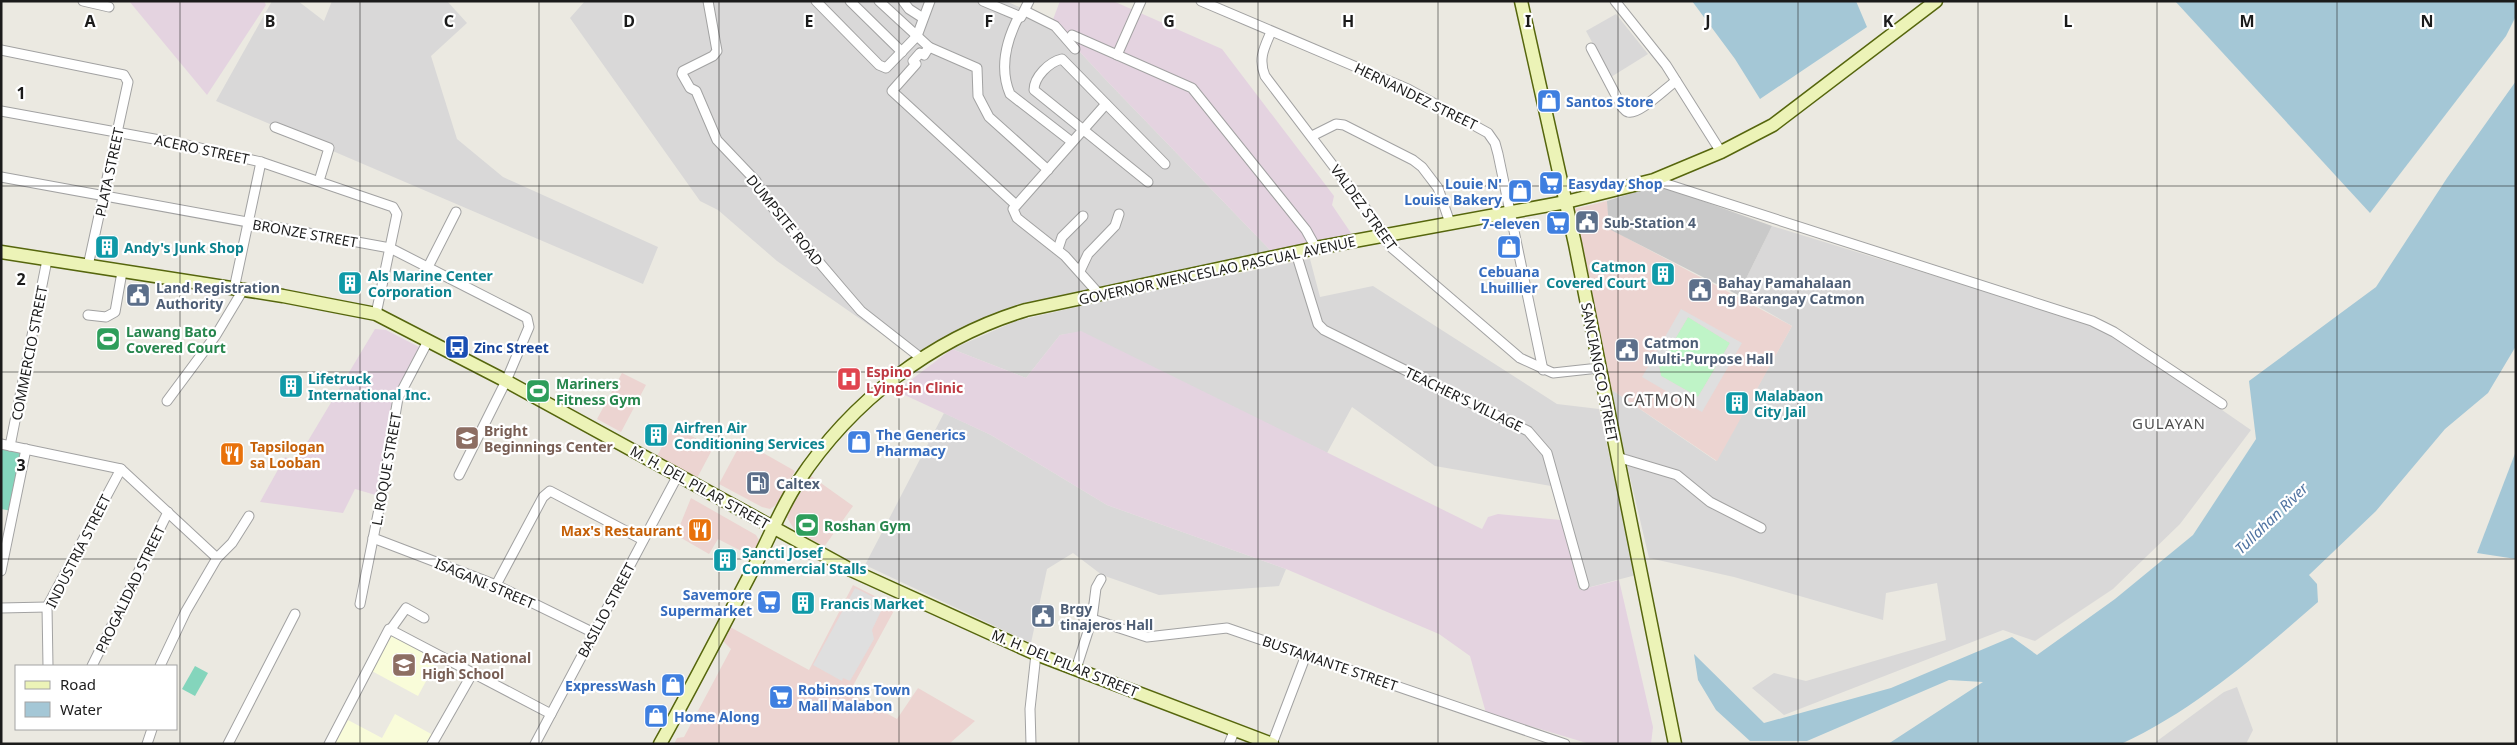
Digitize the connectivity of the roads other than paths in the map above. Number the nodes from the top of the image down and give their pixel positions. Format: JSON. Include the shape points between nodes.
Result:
{"nodes":[{"id":1,"x":83,"y":1,"type":"edge"},
{"id":2,"x":708,"y":1,"type":"edge"},
{"id":3,"x":816,"y":1,"type":"edge"},
{"id":4,"x":850,"y":1,"type":"edge"},
{"id":5,"x":880,"y":1,"type":"edge"},
{"id":6,"x":903,"y":1,"type":"edge"},
{"id":7,"x":930,"y":1,"type":"edge"},
{"id":8,"x":983,"y":1,"type":"edge"},
{"id":9,"x":1029,"y":1,"type":"edge"},
{"id":10,"x":1141,"y":1,"type":"edge"},
{"id":11,"x":1201,"y":1,"type":"edge"},
{"id":12,"x":1521,"y":1,"type":"edge"},
{"id":13,"x":1615,"y":1,"type":"edge"},
{"id":14,"x":1936,"y":1,"type":"edge"},
{"id":15,"x":109,"y":7,"type":"dead end"},
{"id":16,"x":1022,"y":14,"type":"junction"},
{"id":17,"x":923,"y":18,"type":"junction"},
{"id":18,"x":1271,"y":32,"type":"junction"},
{"id":19,"x":917,"y":36,"type":"junction"},
{"id":20,"x":1072,"y":36,"type":"dead end"},
{"id":21,"x":929,"y":47,"type":"junction"},
{"id":22,"x":1591,"y":48,"type":"dead end"},
{"id":23,"x":1075,"y":49,"type":"dead end"},
{"id":24,"x":1,"y":50,"type":"edge"},
{"id":25,"x":902,"y":52,"type":"junction"},
{"id":26,"x":1117,"y":55,"type":"junction"},
{"id":27,"x":1676,"y":81,"type":"junction"},
{"id":28,"x":1106,"y":104,"type":"junction"},
{"id":29,"x":1,"y":111,"type":"edge"},
{"id":30,"x":274,"y":127,"type":"dead end"},
{"id":31,"x":1083,"y":128,"type":"junction"},
{"id":32,"x":118,"y":133,"type":"junction"},
{"id":33,"x":1312,"y":136,"type":"junction"},
{"id":34,"x":1072,"y":142,"type":"junction"},
{"id":35,"x":1721,"y":152,"type":"junction"},
{"id":36,"x":260,"y":162,"type":"junction"},
{"id":37,"x":1166,"y":164,"type":"dead end"},
{"id":38,"x":1048,"y":170,"type":"junction"},
{"id":39,"x":1,"y":177,"type":"edge"},
{"id":40,"x":1654,"y":180,"type":"junction"},
{"id":41,"x":319,"y":181,"type":"junction"},
{"id":42,"x":1148,"y":182,"type":"dead end"},
{"id":43,"x":104,"y":196,"type":"junction"},
{"id":44,"x":1566,"y":202,"type":"junction"},
{"id":45,"x":1016,"y":205,"type":"junction"},
{"id":46,"x":456,"y":212,"type":"dead end"},
{"id":47,"x":1511,"y":213,"type":"junction"},
{"id":48,"x":1119,"y":214,"type":"dead end"},
{"id":49,"x":1083,"y":216,"type":"dead end"},
{"id":50,"x":247,"y":222,"type":"junction"},
{"id":51,"x":1450,"y":222,"type":"junction"},
{"id":52,"x":1383,"y":237,"type":"junction"},
{"id":53,"x":390,"y":248,"type":"junction"},
{"id":54,"x":1316,"y":248,"type":"junction"},
{"id":55,"x":1058,"y":249,"type":"junction"},
{"id":56,"x":1,"y":252,"type":"edge"},
{"id":57,"x":1296,"y":253,"type":"junction"},
{"id":58,"x":47,"y":260,"type":"junction"},
{"id":59,"x":88,"y":266,"type":"junction"},
{"id":60,"x":428,"y":267,"type":"junction"},
{"id":61,"x":1080,"y":271,"type":"junction"},
{"id":62,"x":122,"y":272,"type":"junction"},
{"id":63,"x":239,"y":290,"type":"junction"},
{"id":64,"x":1099,"y":294,"type":"junction"},
{"id":65,"x":376,"y":314,"type":"junction"},
{"id":66,"x":88,"y":315,"type":"dead end"},
{"id":67,"x":428,"y":341,"type":"junction"},
{"id":68,"x":921,"y":358,"type":"junction"},
{"id":69,"x":1599,"y":368,"type":"junction"},
{"id":70,"x":1543,"y":370,"type":"junction"},
{"id":71,"x":506,"y":381,"type":"junction"},
{"id":72,"x":167,"y":401,"type":"dead end"},
{"id":73,"x":2222,"y":404,"type":"dead end"},
{"id":74,"x":6,"y":445,"type":"edge"},
{"id":75,"x":26,"y":449,"type":"junction"},
{"id":76,"x":1617,"y":457,"type":"junction"},
{"id":77,"x":121,"y":469,"type":"junction"},
{"id":78,"x":678,"y":475,"type":"junction"},
{"id":79,"x":459,"y":476,"type":"dead end"},
{"id":80,"x":168,"y":512,"type":"junction"},
{"id":81,"x":248,"y":516,"type":"dead end"},
{"id":82,"x":774,"y":527,"type":"junction"},
{"id":83,"x":1761,"y":528,"type":"dead end"},
{"id":84,"x":373,"y":538,"type":"junction"},
{"id":85,"x":643,"y":540,"type":"junction"},
{"id":86,"x":217,"y":558,"type":"junction"},
{"id":87,"x":1,"y":571,"type":"edge"},
{"id":88,"x":1101,"y":579,"type":"dead end"},
{"id":89,"x":496,"y":585,"type":"junction"},
{"id":90,"x":1584,"y":585,"type":"dead end"},
{"id":91,"x":360,"y":604,"type":"dead end"},
{"id":92,"x":47,"y":607,"type":"junction"},
{"id":93,"x":1,"y":608,"type":"edge"},
{"id":94,"x":295,"y":614,"type":"dead end"},
{"id":95,"x":424,"y":618,"type":"dead end"},
{"id":96,"x":1092,"y":619,"type":"junction"},
{"id":97,"x":390,"y":629,"type":"junction"},
{"id":98,"x":594,"y":633,"type":"junction"},
{"id":99,"x":1036,"y":654,"type":"junction"},
{"id":100,"x":1306,"y":655,"type":"junction"},
{"id":101,"x":48,"y":665,"type":"edge"},
{"id":102,"x":92,"y":665,"type":"edge"},
{"id":103,"x":160,"y":665,"type":"edge"},
{"id":104,"x":1076,"y":669,"type":"junction"},
{"id":105,"x":472,"y":674,"type":"junction"},
{"id":106,"x":551,"y":714,"type":"junction"},
{"id":107,"x":152,"y":730,"type":"edge"},
{"id":108,"x":1235,"y":730,"type":"junction"},
{"id":109,"x":147,"y":744,"type":"edge"},
{"id":110,"x":228,"y":744,"type":"edge"},
{"id":111,"x":329,"y":744,"type":"edge"},
{"id":112,"x":432,"y":744,"type":"edge"},
{"id":113,"x":535,"y":744,"type":"edge"},
{"id":114,"x":660,"y":744,"type":"edge"},
{"id":115,"x":1031,"y":744,"type":"edge"},
{"id":116,"x":1229,"y":744,"type":"edge"},
{"id":117,"x":1272,"y":744,"type":"edge"},
{"id":118,"x":1565,"y":744,"type":"edge"},
{"id":119,"x":1675,"y":744,"type":"edge"}],
"edges":[{"from":1,"to":15,"type":"street"},
{"from":2,"to":68,"type":"street","name":"DUMPSITE ROAD","via":[[717,51],[682,74],[690,88],[696,91],[717,140],[756,182],[768,202],[861,311]]},
{"from":3,"to":25,"type":"street","via":[[882,67],[886,68]]},
{"from":4,"to":25,"type":"street"},
{"from":5,"to":19,"type":"street"},
{"from":6,"to":17,"type":"street"},
{"from":7,"to":17,"type":"street"},
{"from":8,"to":16,"type":"street"},
{"from":9,"to":16,"type":"street"},
{"from":10,"to":26,"type":"street"},
{"from":11,"to":18,"type":"street","name":"HERNANDEZ STREET"},
{"from":12,"to":44,"type":"main road","name":"SANCIANGCO STREET"},
{"from":13,"to":27,"type":"street"},
{"from":14,"to":35,"type":"main road","name":"GOVERNOR WENCESLAO PASCUAL AVENUE","via":[[1785,117]]},
{"from":16,"to":23,"type":"street","via":[[1055,26]]},
{"from":16,"to":34,"type":"street","via":[[1008,40],[1005,54],[1010,94]]},
{"from":17,"to":19,"type":"street"},
{"from":18,"to":33,"type":"street","name":"VALDEZ STREET","via":[[1261,56],[1265,76]]},
{"from":18,"to":47,"type":"street","name":"HERNANDEZ STREET","via":[[1408,89],[1485,130],[1495,143]]},
{"from":19,"to":21,"type":"street"},
{"from":19,"to":25,"type":"street"},
{"from":20,"to":26,"type":"street"},
{"from":21,"to":38,"type":"street","via":[[977,68],[978,96],[989,118]]},
{"from":21,"to":45,"type":"street","via":[[924,55],[920,53],[913,61],[916,64],[892,91]]},
{"from":22,"to":27,"type":"street","via":[[1622,107],[1629,113],[1646,106]]},
{"from":24,"to":32,"type":"street","name":"PLATA STREET","via":[[124,75],[128,82]]},
{"from":26,"to":54,"type":"street","via":[[1192,88],[1306,230]]},
{"from":27,"to":35,"type":"street"},
{"from":28,"to":31,"type":"street"},
{"from":28,"to":31,"type":"street","via":[[1062,59],[1042,72],[1034,90]]},
{"from":28,"to":37,"type":"street"},
{"from":29,"to":32,"type":"street","name":"ACERO STREET"},
{"from":30,"to":41,"type":"street","via":[[329,148]]},
{"from":31,"to":34,"type":"street"},
{"from":31,"to":42,"type":"street"},
{"from":32,"to":36,"type":"street","name":"ACERO STREET"},
{"from":32,"to":43,"type":"street","name":"PLATA STREET"},
{"from":33,"to":51,"type":"street","via":[[1336,124],[1344,125],[1413,160],[1432,178]]},
{"from":33,"to":52,"type":"street","name":"VALDEZ STREET","via":[[1379,226]]},
{"from":34,"to":38,"type":"street"},
{"from":35,"to":40,"type":"main road","name":"GOVERNOR WENCESLAO PASCUAL AVENUE"},
{"from":36,"to":41,"type":"street","name":"ACERO STREET"},
{"from":36,"to":50,"type":"street"},
{"from":38,"to":45,"type":"street"},
{"from":39,"to":43,"type":"street","name":"BRONZE STREET"},
{"from":40,"to":44,"type":"main road","name":"GOVERNOR WENCESLAO PASCUAL AVENUE"},
{"from":40,"to":73,"type":"street","via":[[2092,321],[2121,336]]},
{"from":41,"to":53,"type":"street","name":"ACERO STREET","via":[[396,210]]},
{"from":43,"to":50,"type":"street","name":"BRONZE STREET"},
{"from":43,"to":59,"type":"street","name":"PLATA STREET"},
{"from":44,"to":47,"type":"main road","name":"GOVERNOR WENCESLAO PASCUAL AVENUE"},
{"from":44,"to":69,"type":"main road","name":"SANCIANGCO STREET"},
{"from":45,"to":55,"type":"street","via":[[1012,209],[1017,218]]},
{"from":46,"to":60,"type":"street"},
{"from":47,"to":51,"type":"main road","name":"GOVERNOR WENCESLAO PASCUAL AVENUE"},
{"from":47,"to":70,"type":"street","name":"HERNANDEZ STREET"},
{"from":48,"to":61,"type":"street","via":[[1115,226],[1088,254]]},
{"from":49,"to":55,"type":"street","via":[[1062,237]]},
{"from":50,"to":53,"type":"street","name":"BRONZE STREET"},
{"from":50,"to":63,"type":"street"},
{"from":51,"to":52,"type":"main road","name":"GOVERNOR WENCESLAO PASCUAL AVENUE"},
{"from":52,"to":54,"type":"main road","name":"GOVERNOR WENCESLAO PASCUAL AVENUE"},
{"from":52,"to":70,"type":"street","name":"VALDEZ STREET","via":[[1520,358]]},
{"from":53,"to":60,"type":"street","name":"BRONZE STREET"},
{"from":53,"to":65,"type":"street"},
{"from":54,"to":57,"type":"main road","name":"GOVERNOR WENCESLAO PASCUAL AVENUE"},
{"from":55,"to":61,"type":"street"},
{"from":56,"to":58,"type":"main road","name":"M. H. DEL PILAR STREET"},
{"from":57,"to":64,"type":"main road","name":"GOVERNOR WENCESLAO PASCUAL AVENUE"},
{"from":57,"to":90,"type":"street","name":"TEACHER'S VILLAGE","via":[[1318,324],[1324,330],[1528,431],[1538,440],[1547,453]]},
{"from":58,"to":59,"type":"main road","name":"M. H. DEL PILAR STREET"},
{"from":58,"to":74,"type":"street","name":"COMMERCIO STREET"},
{"from":59,"to":62,"type":"main road","name":"M. H. DEL PILAR STREET"},
{"from":60,"to":71,"type":"street","name":"BRONZE STREET","via":[[527,318],[530,327]]},
{"from":61,"to":64,"type":"street"},
{"from":62,"to":63,"type":"main road","name":"M. H. DEL PILAR STREET"},
{"from":62,"to":66,"type":"street","via":[[114,312],[106,316]]},
{"from":63,"to":65,"type":"main road","name":"M. H. DEL PILAR STREET"},
{"from":63,"to":72,"type":"street","via":[[216,335]]},
{"from":64,"to":68,"type":"main road","name":"GOVERNOR WENCESLAO PASCUAL AVENUE","via":[[1006,316]]},
{"from":65,"to":67,"type":"main road","name":"M. H. DEL PILAR STREET"},
{"from":67,"to":71,"type":"main road","name":"M. H. DEL PILAR STREET"},
{"from":67,"to":84,"type":"street","name":"L. ROQUE STREET","via":[[398,398]]},
{"from":68,"to":82,"type":"main road","name":"GOVERNOR WENCESLAO PASCUAL AVENUE","via":[[841,426],[798,482]]},
{"from":69,"to":70,"type":"street","name":"VALDEZ STREET","via":[[1553,373]]},
{"from":69,"to":76,"type":"main road","name":"SANCIANGCO STREET"},
{"from":71,"to":78,"type":"main road","name":"M. H. DEL PILAR STREET"},
{"from":71,"to":79,"type":"street"},
{"from":74,"to":75,"type":"street"},
{"from":75,"to":77,"type":"street"},
{"from":75,"to":87,"type":"street"},
{"from":76,"to":83,"type":"street","via":[[1677,475],[1710,502]]},
{"from":76,"to":119,"type":"main road","name":"SANCIANGCO STREET"},
{"from":77,"to":80,"type":"street"},
{"from":77,"to":92,"type":"street","name":"INDUSTRIA STREET"},
{"from":78,"to":82,"type":"main road","name":"M. H. DEL PILAR STREET"},
{"from":78,"to":85,"type":"street","name":"BASILIO STREET"},
{"from":80,"to":86,"type":"street"},
{"from":80,"to":102,"type":"street","name":"PROGALIDAD STREET"},
{"from":81,"to":86,"type":"street","via":[[232,543]]},
{"from":82,"to":99,"type":"main road","name":"M. H. DEL PILAR STREET","via":[[851,570]]},
{"from":82,"to":114,"type":"main road","name":"GOVERNOR WENCESLAO PASCUAL AVENUE"},
{"from":84,"to":89,"type":"street","name":"ISAGANI STREET"},
{"from":84,"to":91,"type":"street","name":"L. ROQUE STREET"},
{"from":85,"to":89,"type":"street","via":[[550,491],[543,496]]},
{"from":85,"to":98,"type":"street","name":"BASILIO STREET"},
{"from":86,"to":103,"type":"street","via":[[186,611]]},
{"from":88,"to":96,"type":"street","via":[[1096,588]]},
{"from":89,"to":98,"type":"street","name":"ISAGANI STREET"},
{"from":92,"to":93,"type":"street"},
{"from":92,"to":101,"type":"street","name":"INDUSTRIA STREET"},
{"from":94,"to":110,"type":"street"},
{"from":95,"to":97,"type":"street","via":[[406,608]]},
{"from":96,"to":100,"type":"street","name":"BUSTAMANTE STREET","via":[[1147,638],[1227,628]]},
{"from":96,"to":104,"type":"street"},
{"from":97,"to":105,"type":"street"},
{"from":97,"to":111,"type":"street"},
{"from":98,"to":106,"type":"street","name":"BASILIO STREET"},
{"from":99,"to":104,"type":"main road","name":"M. H. DEL PILAR STREET"},
{"from":99,"to":115,"type":"street","via":[[1030,710]]},
{"from":100,"to":117,"type":"street"},
{"from":100,"to":118,"type":"street","name":"BUSTAMANTE STREET"},
{"from":104,"to":108,"type":"main road","name":"M. H. DEL PILAR STREET"},
{"from":105,"to":106,"type":"street"},
{"from":105,"to":112,"type":"street"},
{"from":106,"to":113,"type":"street","name":"BASILIO STREET"},
{"from":107,"to":109,"type":"street"},
{"from":108,"to":116,"type":"street"},
{"from":108,"to":117,"type":"main road","name":"M. H. DEL PILAR STREET"}]}
